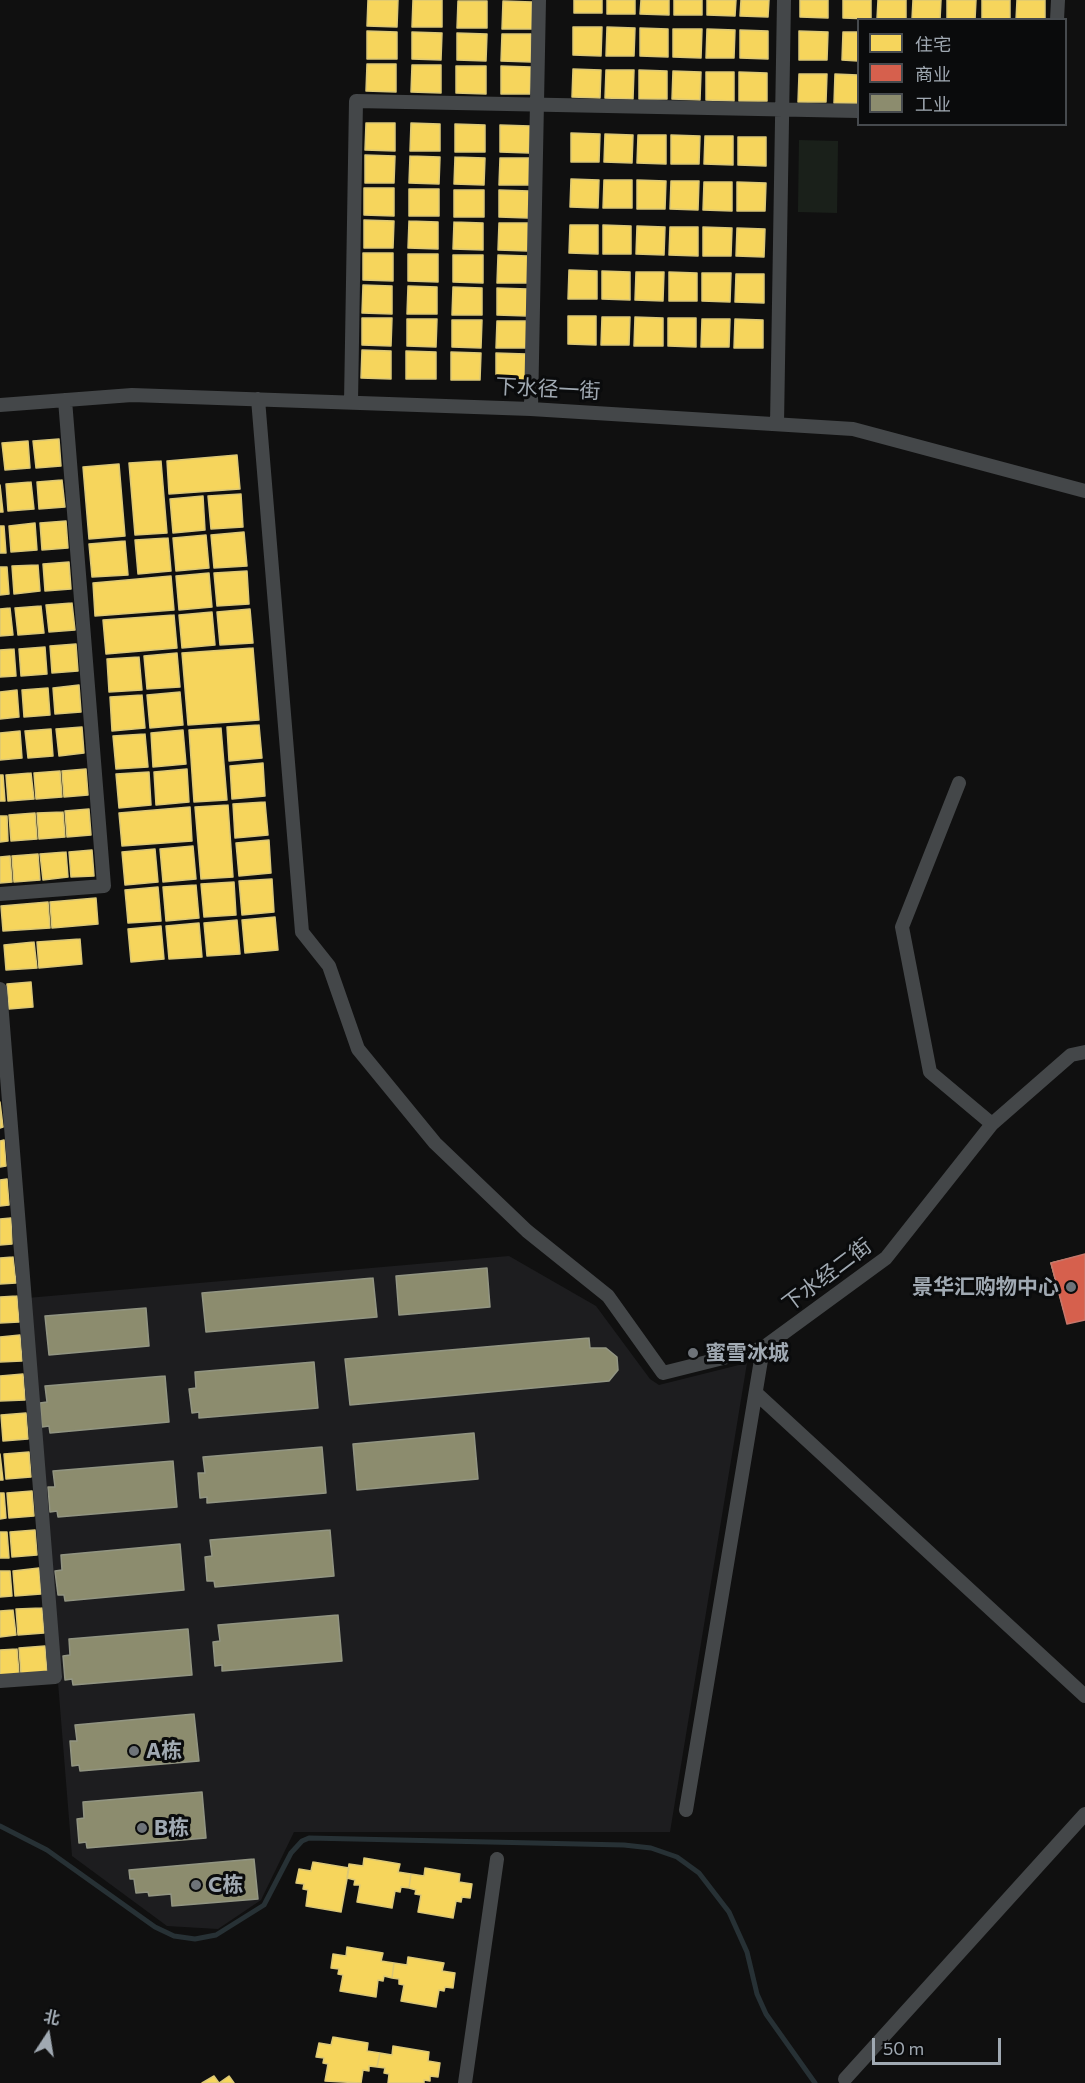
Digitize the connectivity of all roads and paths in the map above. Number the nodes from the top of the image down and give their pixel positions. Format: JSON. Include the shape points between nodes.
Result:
{"nodes":[{"id":1,"x":539,"y":0,"type":"edge"},
{"id":2,"x":784,"y":0,"type":"edge"},
{"id":3,"x":1058,"y":0,"type":"edge"},
{"id":4,"x":1058,"y":18,"type":"edge"},
{"id":5,"x":537,"y":104,"type":"junction"},
{"id":6,"x":782,"y":109,"type":"junction"},
{"id":7,"x":857,"y":111,"type":"edge"},
{"id":8,"x":258,"y":399,"type":"junction"},
{"id":9,"x":65,"y":400,"type":"junction"},
{"id":10,"x":351,"y":402,"type":"junction"},
{"id":11,"x":0,"y":405,"type":"edge"},
{"id":12,"x":531,"y":409,"type":"junction"},
{"id":13,"x":777,"y":424,"type":"junction"},
{"id":14,"x":1085,"y":491,"type":"edge"},
{"id":15,"x":959,"y":783,"type":"dead end"},
{"id":16,"x":0,"y":894,"type":"edge"},
{"id":17,"x":0,"y":989,"type":"edge"},
{"id":18,"x":1085,"y":1052,"type":"edge"},
{"id":19,"x":992,"y":1124,"type":"junction"},
{"id":20,"x":764,"y":1348,"type":"junction"},
{"id":21,"x":757,"y":1394,"type":"junction"},
{"id":22,"x":0,"y":1681,"type":"edge"},
{"id":23,"x":1085,"y":1696,"type":"edge"},
{"id":24,"x":686,"y":1810,"type":"dead end"},
{"id":25,"x":1085,"y":1814,"type":"edge"},
{"id":26,"x":497,"y":1859,"type":"dead end"},
{"id":27,"x":845,"y":2079,"type":"dead end"},
{"id":28,"x":465,"y":2083,"type":"edge"}],
"edges":[{"from":1,"to":5,"type":"street"},
{"from":2,"to":6,"type":"street"},
{"from":3,"to":4,"type":"street"},
{"from":5,"to":6,"type":"street"},
{"from":5,"to":10,"type":"street","via":[[356,101]]},
{"from":5,"to":12,"type":"street"},
{"from":6,"to":7,"type":"street"},
{"from":6,"to":13,"type":"street"},
{"from":8,"to":9,"type":"street","name":"下水径一街","via":[[132,395]]},
{"from":8,"to":10,"type":"street","name":"下水径一街"},
{"from":8,"to":20,"type":"street","name":"下水经二街","via":[[302,932],[329,966],[358,1048],[435,1143],[527,1231],[608,1296],[663,1373]]},
{"from":9,"to":11,"type":"street","name":"下水径一街"},
{"from":9,"to":16,"type":"street","via":[[104,886]]},
{"from":10,"to":12,"type":"street","name":"下水径一街"},
{"from":12,"to":13,"type":"street","name":"下水径一街"},
{"from":13,"to":14,"type":"street","name":"下水径一街","via":[[854,429]]},
{"from":15,"to":19,"type":"street","via":[[902,927],[930,1072]]},
{"from":17,"to":22,"type":"street","via":[[55,1677]]},
{"from":18,"to":19,"type":"street","name":"下水经二街","via":[[1071,1055]]},
{"from":19,"to":20,"type":"street","name":"下水经二街","via":[[886,1258]]},
{"from":20,"to":21,"type":"street"},
{"from":21,"to":23,"type":"street"},
{"from":21,"to":24,"type":"street"},
{"from":25,"to":27,"type":"street"},
{"from":26,"to":28,"type":"street"}]}
